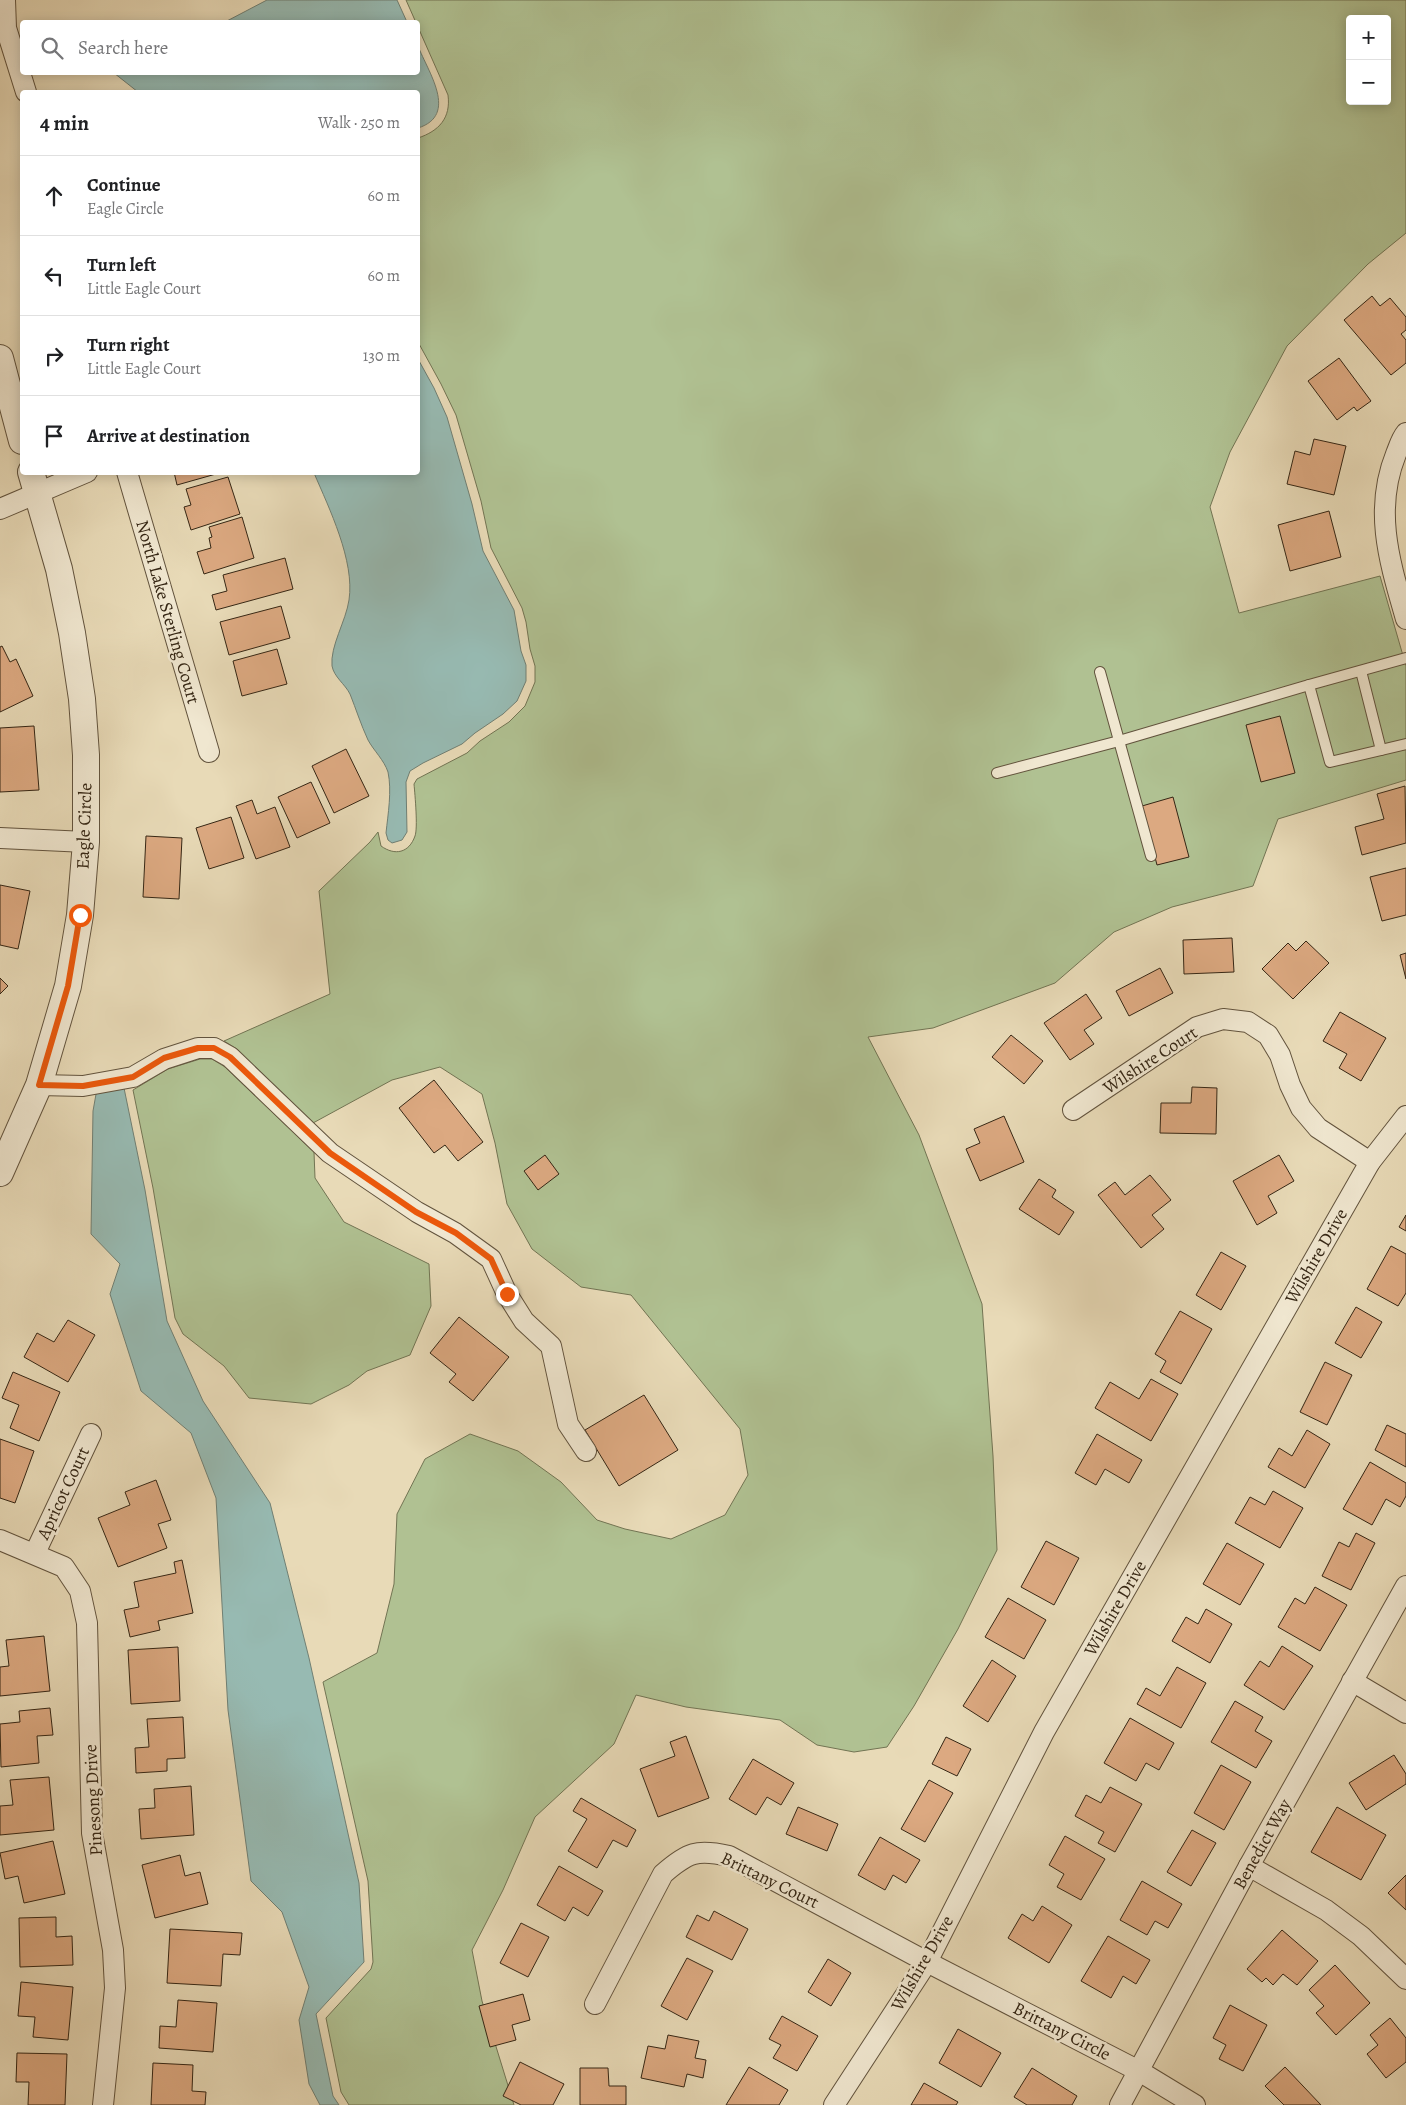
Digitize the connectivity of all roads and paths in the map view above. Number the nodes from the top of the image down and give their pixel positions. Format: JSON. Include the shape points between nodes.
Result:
{"nodes":[{"id":1,"x":5,"y":0,"type":"edge"},
{"id":2,"x":20,"y":73,"type":"edge"},
{"id":3,"x":21,"y":75,"type":"edge"},
{"id":4,"x":25,"y":90,"type":"edge"},
{"id":5,"x":0,"y":358,"type":"edge"},
{"id":6,"x":20,"y":433,"type":"edge"},
{"id":7,"x":1406,"y":433,"type":"edge"},
{"id":8,"x":73,"y":475,"type":"edge"},
{"id":9,"x":128,"y":475,"type":"edge"},
{"id":10,"x":34,"y":483,"type":"edge"},
{"id":11,"x":0,"y":509,"type":"edge"},
{"id":12,"x":1406,"y":619,"type":"edge"},
{"id":13,"x":1406,"y":658,"type":"edge"},
{"id":14,"x":1361,"y":671,"type":"junction"},
{"id":15,"x":1100,"y":672,"type":"dead end"},
{"id":16,"x":1309,"y":685,"type":"junction"},
{"id":17,"x":1119,"y":741,"type":"junction"},
{"id":18,"x":1406,"y":744,"type":"edge"},
{"id":19,"x":1381,"y":750,"type":"junction"},
{"id":20,"x":209,"y":752,"type":"dead end"},
{"id":21,"x":996,"y":773,"type":"dead end"},
{"id":22,"x":0,"y":838,"type":"edge"},
{"id":23,"x":86,"y":842,"type":"junction"},
{"id":24,"x":1150,"y":856,"type":"dead end"},
{"id":25,"x":39,"y":1085,"type":"junction"},
{"id":26,"x":1073,"y":1110,"type":"dead end"},
{"id":27,"x":1406,"y":1116,"type":"edge"},
{"id":28,"x":1370,"y":1162,"type":"junction"},
{"id":29,"x":0,"y":1172,"type":"edge"},
{"id":30,"x":91,"y":1434,"type":"dead end"},
{"id":31,"x":586,"y":1451,"type":"dead end"},
{"id":32,"x":0,"y":1540,"type":"edge"},
{"id":33,"x":35,"y":1553,"type":"junction"},
{"id":34,"x":1406,"y":1586,"type":"edge"},
{"id":35,"x":1352,"y":1681,"type":"junction"},
{"id":36,"x":1406,"y":1713,"type":"edge"},
{"id":37,"x":1249,"y":1866,"type":"junction"},
{"id":38,"x":927,"y":1962,"type":"junction"},
{"id":39,"x":1406,"y":1979,"type":"edge"},
{"id":40,"x":595,"y":2004,"type":"dead end"},
{"id":41,"x":1139,"y":2071,"type":"junction"},
{"id":42,"x":103,"y":2105,"type":"edge"},
{"id":43,"x":834,"y":2105,"type":"edge"},
{"id":44,"x":1120,"y":2105,"type":"edge"},
{"id":45,"x":1194,"y":2105,"type":"edge"}],
"edges":[{"from":1,"to":2,"type":"street","via":[[6,28]]},
{"from":3,"to":4,"type":"street"},
{"from":5,"to":6,"type":"street"},
{"from":7,"to":12,"type":"street","via":[[1392,466],[1386,494],[1385,533]]},
{"from":8,"to":10,"type":"street"},
{"from":9,"to":20,"type":"street","name":"North Lake Sterling Court"},
{"from":10,"to":11,"type":"street"},
{"from":10,"to":23,"type":"street","name":"Eagle Circle","via":[[60,578],[82,699]]},
{"from":13,"to":14,"type":"lane"},
{"from":14,"to":16,"type":"lane"},
{"from":14,"to":19,"type":"lane"},
{"from":15,"to":17,"type":"lane"},
{"from":16,"to":17,"type":"lane"},
{"from":16,"to":19,"type":"lane","via":[[1330,762]]},
{"from":17,"to":21,"type":"lane"},
{"from":17,"to":24,"type":"lane"},
{"from":18,"to":19,"type":"lane"},
{"from":22,"to":23,"type":"street"},
{"from":23,"to":25,"type":"street","name":"Eagle Circle","via":[[80,915],[68,986]]},
{"from":25,"to":29,"type":"street","name":"Eagle Circle"},
{"from":25,"to":31,"type":"street","via":[[83,1086],[133,1077],[164,1058],[198,1048],[214,1048],[230,1057],[330,1153],[491,1259],[524,1321],[551,1346],[568,1424]]},
{"from":26,"to":28,"type":"street","name":"Wilshire Court","via":[[1197,1027],[1223,1019],[1248,1022],[1268,1035],[1280,1055],[1301,1108],[1318,1128]]},
{"from":27,"to":28,"type":"street","name":"Wilshire Drive"},
{"from":28,"to":38,"type":"street","name":"Wilshire Drive","via":[[1044,1732]]},
{"from":30,"to":33,"type":"street","name":"Apricot Court"},
{"from":32,"to":33,"type":"street","name":"Pinesong Drive"},
{"from":33,"to":42,"type":"street","name":"Pinesong Drive","via":[[64,1567],[80,1591],[87,1622],[92,1833],[113,1950],[115,1988]]},
{"from":34,"to":35,"type":"street","name":"Benedict Way"},
{"from":35,"to":36,"type":"street"},
{"from":35,"to":37,"type":"street","name":"Benedict Way"},
{"from":37,"to":39,"type":"street","via":[[1326,1910],[1361,1936]]},
{"from":37,"to":41,"type":"street","name":"Benedict Way"},
{"from":38,"to":40,"type":"street","name":"Brittany Court","via":[[729,1856],[707,1851],[681,1858],[663,1874]]},
{"from":38,"to":41,"type":"street","name":"Brittany Circle"},
{"from":38,"to":43,"type":"street","name":"Wilshire Drive"},
{"from":41,"to":44,"type":"street","name":"Benedict Way"},
{"from":41,"to":45,"type":"street","name":"Brittany Circle"}]}
